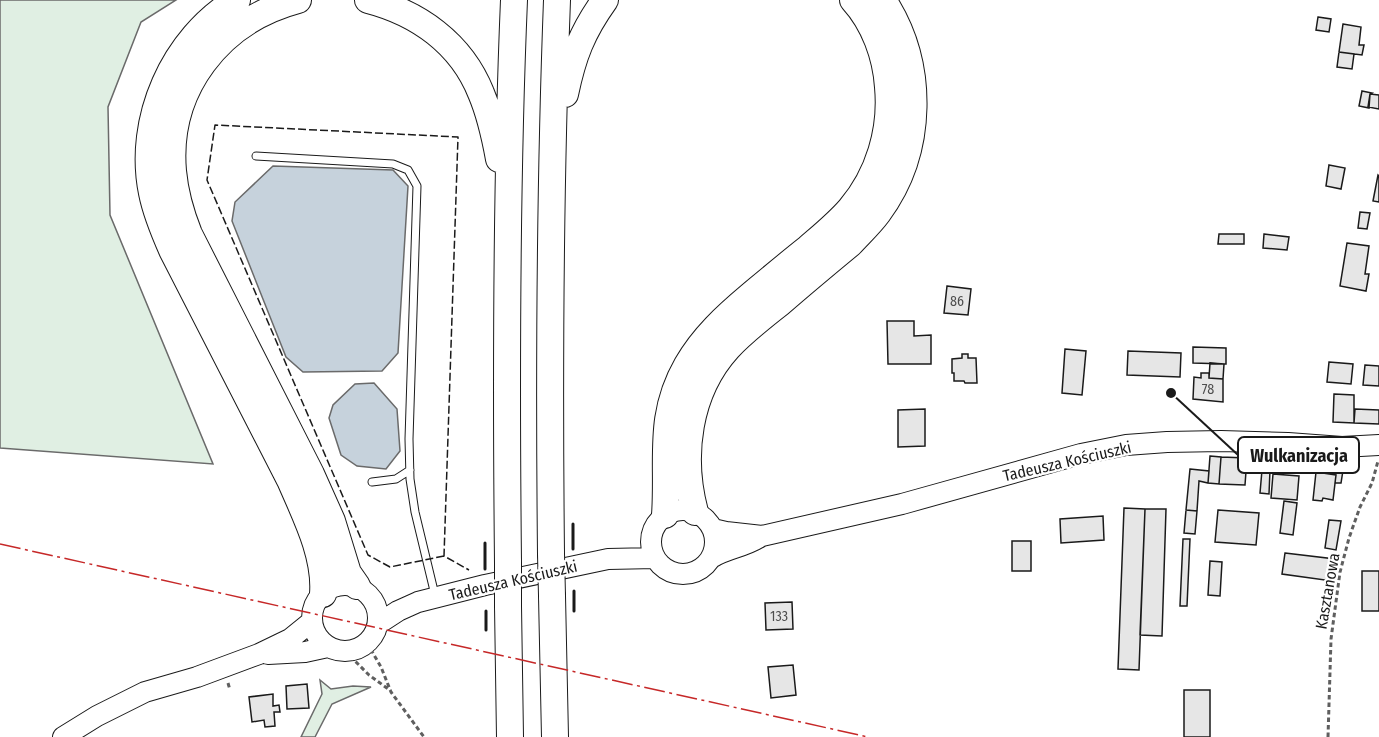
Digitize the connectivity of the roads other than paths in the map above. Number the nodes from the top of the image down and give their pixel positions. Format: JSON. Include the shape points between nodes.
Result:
{"nodes":[{"id":1,"x":237,"y":0,"type":"edge"},
{"id":2,"x":298,"y":0,"type":"edge"},
{"id":3,"x":368,"y":0,"type":"edge"},
{"id":4,"x":513,"y":0,"type":"edge"},
{"id":5,"x":557,"y":0,"type":"edge"},
{"id":6,"x":605,"y":0,"type":"edge"},
{"id":7,"x":853,"y":0,"type":"edge"},
{"id":8,"x":883,"y":0,"type":"edge"},
{"id":9,"x":256,"y":156,"type":"dead end"},
{"id":10,"x":552,"y":162,"type":"junction"},
{"id":11,"x":507,"y":201,"type":"junction"},
{"id":12,"x":1379,"y":445,"type":"edge"},
{"id":13,"x":410,"y":470,"type":"junction"},
{"id":14,"x":372,"y":482,"type":"dead end"},
{"id":15,"x":695,"y":512,"type":"junction"},
{"id":16,"x":665,"y":515,"type":"junction"},
{"id":17,"x":713,"y":529,"type":"junction"},
{"id":18,"x":762,"y":536,"type":"junction"},
{"id":19,"x":652,"y":549,"type":"junction"},
{"id":20,"x":713,"y":557,"type":"junction"},
{"id":21,"x":365,"y":592,"type":"junction"},
{"id":22,"x":323,"y":594,"type":"junction"},
{"id":23,"x":427,"y":600,"type":"junction"},
{"id":24,"x":311,"y":622,"type":"junction"},
{"id":25,"x":378,"y":624,"type":"junction"},
{"id":26,"x":336,"y":649,"type":"junction"},
{"id":27,"x":259,"y":654,"type":"junction"},
{"id":28,"x":63,"y":737,"type":"edge"},
{"id":29,"x":510,"y":737,"type":"edge"},
{"id":30,"x":555,"y":737,"type":"edge"}],
"edges":[{"from":1,"to":22,"type":"highway","via":[[191,40],[162,89],[152,124],[151,186],[172,250],[301,506],[321,566]]},
{"from":2,"to":21,"type":"highway","via":[[268,10],[234,30],[200,66],[180,109],[173,170],[189,234],[311,474],[332,521],[348,573]]},
{"from":3,"to":11,"type":"highway","via":[[415,18],[460,56],[477,83],[488,113]]},
{"from":4,"to":11,"type":"highway"},
{"from":5,"to":10,"type":"highway"},
{"from":6,"to":10,"type":"highway","via":[[591,18],[573,59]]},
{"from":7,"to":16,"type":"highway","via":[[871,27],[888,80],[890,106],[879,159],[850,209],[729,313],[686,366],[668,415]]},
{"from":8,"to":15,"type":"highway","via":[[900,34],[913,81],[912,127],[901,170],[878,212],[856,237],[743,333],[713,369],[695,406],[689,436],[689,478]]},
{"from":9,"to":13,"type":"lane","via":[[393,164],[408,170],[417,186]]},
{"from":10,"to":30,"type":"highway","bridge":true,"via":[[551,554]]},
{"from":11,"to":29,"type":"highway","bridge":true},
{"from":12,"to":18,"type":"street","name":"Tadeusza Kościuszki","via":[[1221,441],[1126,445]]},
{"from":13,"to":14,"type":"lane","via":[[396,479]]},
{"from":13,"to":23,"type":"lane"},
{"from":15,"to":16,"type":"street"},
{"from":15,"to":17,"type":"street"},
{"from":16,"to":19,"type":"street","via":[[655,526]]},
{"from":17,"to":18,"type":"street","name":"Tadeusza Kościuszki"},
{"from":17,"to":20,"type":"street"},
{"from":18,"to":20,"type":"street","name":"Tadeusza Kościuszki"},
{"from":19,"to":20,"type":"street","via":[[668,571],[676,574],[701,570]]},
{"from":19,"to":23,"type":"street","name":"Tadeusza Kościuszki","via":[[624,551],[608,559]]},
{"from":21,"to":22,"type":"street","via":[[345,585],[334,586]]},
{"from":21,"to":23,"type":"street","name":"Tadeusza Kościuszki","via":[[381,601]]},
{"from":21,"to":25,"type":"street","via":[[378,611]]},
{"from":22,"to":24,"type":"street"},
{"from":23,"to":25,"type":"street","name":"Tadeusza Kościuszki"},
{"from":24,"to":26,"type":"street","via":[[320,641]]},
{"from":24,"to":27,"type":"street","via":[[290,639]]},
{"from":25,"to":26,"type":"street","via":[[367,643],[355,650]]},
{"from":26,"to":27,"type":"street"},
{"from":27,"to":28,"type":"street","via":[[145,692]]}]}
